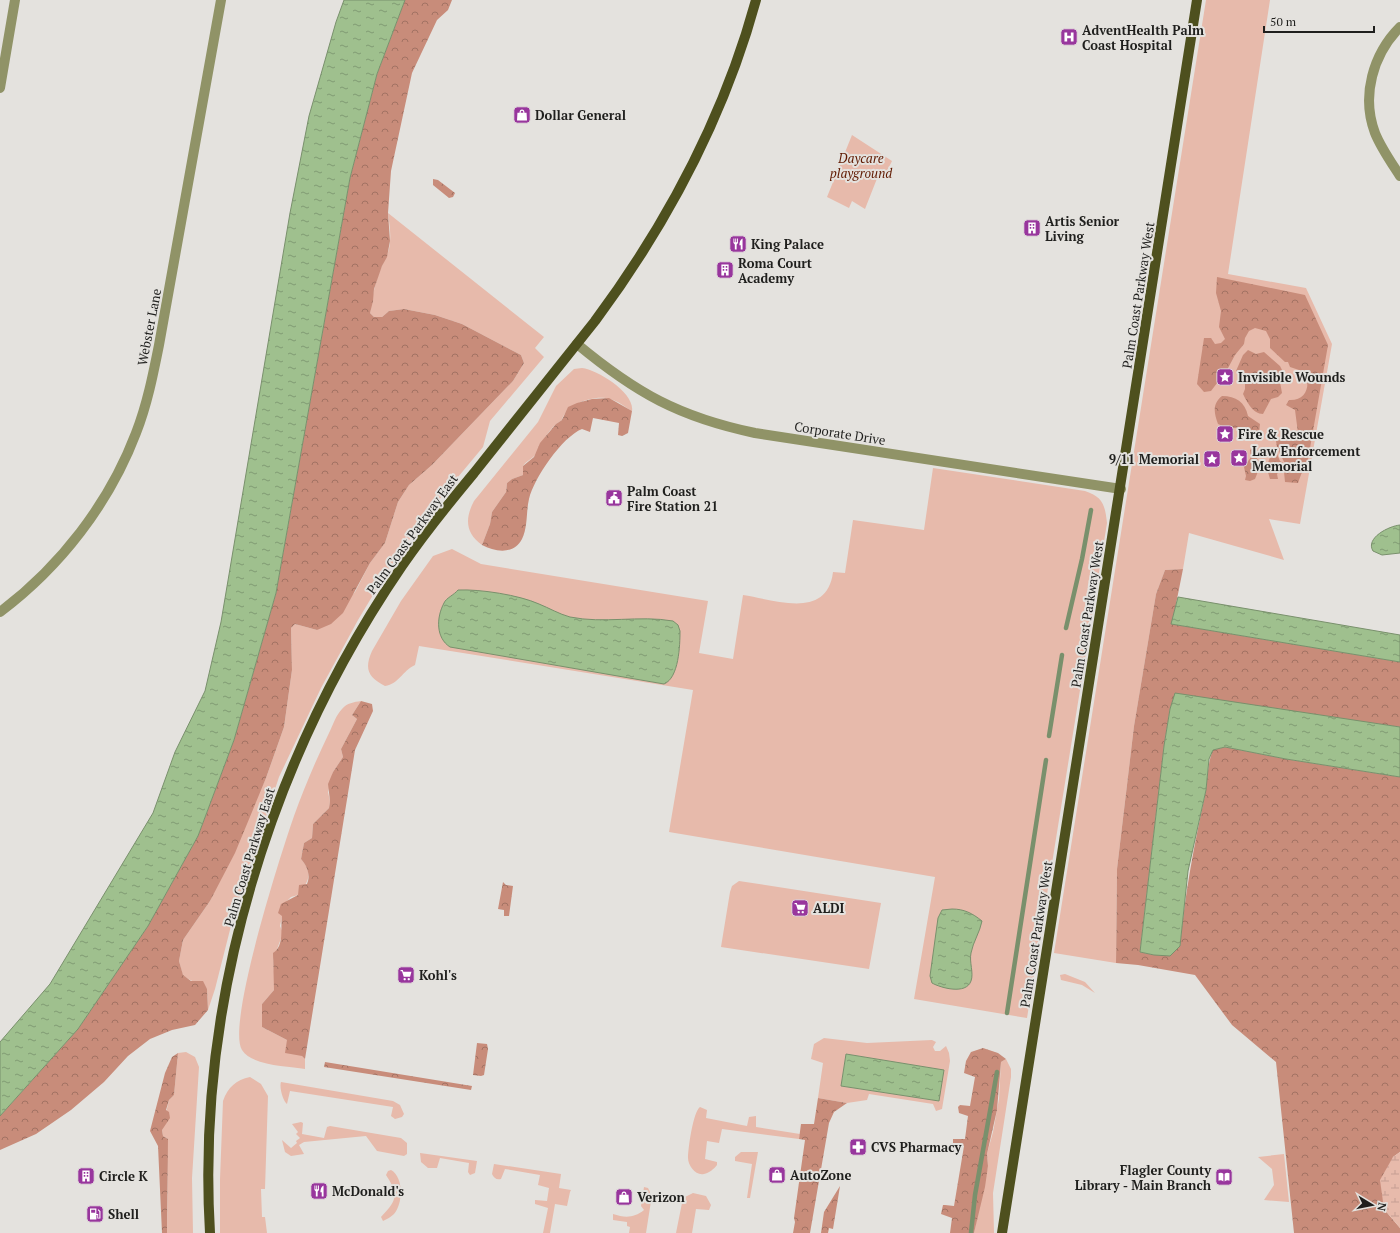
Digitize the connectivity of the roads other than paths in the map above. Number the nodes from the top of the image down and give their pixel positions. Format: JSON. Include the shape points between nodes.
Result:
{"nodes":[{"id":1,"x":15,"y":0,"type":"edge"},
{"id":2,"x":221,"y":0,"type":"edge"},
{"id":3,"x":756,"y":0,"type":"edge"},
{"id":4,"x":1197,"y":0,"type":"edge"},
{"id":5,"x":1400,"y":28,"type":"edge"},
{"id":6,"x":3,"y":55,"type":"edge"},
{"id":7,"x":0,"y":88,"type":"edge"},
{"id":8,"x":1400,"y":176,"type":"edge"},
{"id":9,"x":577,"y":344,"type":"junction"},
{"id":10,"x":1120,"y":489,"type":"junction"},
{"id":11,"x":0,"y":612,"type":"edge"},
{"id":12,"x":210,"y":1233,"type":"edge"},
{"id":13,"x":1002,"y":1233,"type":"edge"}],
"edges":[{"from":1,"to":6,"type":"street"},
{"from":2,"to":11,"type":"street","name":"Webster Lane","via":[[159,345],[149,392],[136,433],[110,488],[75,540],[40,578]]},
{"from":3,"to":9,"type":"main road","name":"Palm Coast Parkway East","via":[[728,83],[686,178],[633,267]]},
{"from":4,"to":10,"type":"main road","name":"Palm Coast Parkway West"},
{"from":5,"to":8,"type":"street","via":[[1381,53],[1371,77],[1370,90],[1370,112],[1375,133]]},
{"from":6,"to":7,"type":"street"},
{"from":9,"to":10,"type":"street","name":"Corporate Drive","via":[[617,376],[656,400],[683,414],[725,427]]},
{"from":9,"to":12,"type":"main road","name":"Palm Coast Parkway East","via":[[402,566],[337,673],[290,774],[250,890],[224,999],[214,1076]]},
{"from":10,"to":13,"type":"main road","name":"Palm Coast Parkway West"}]}
